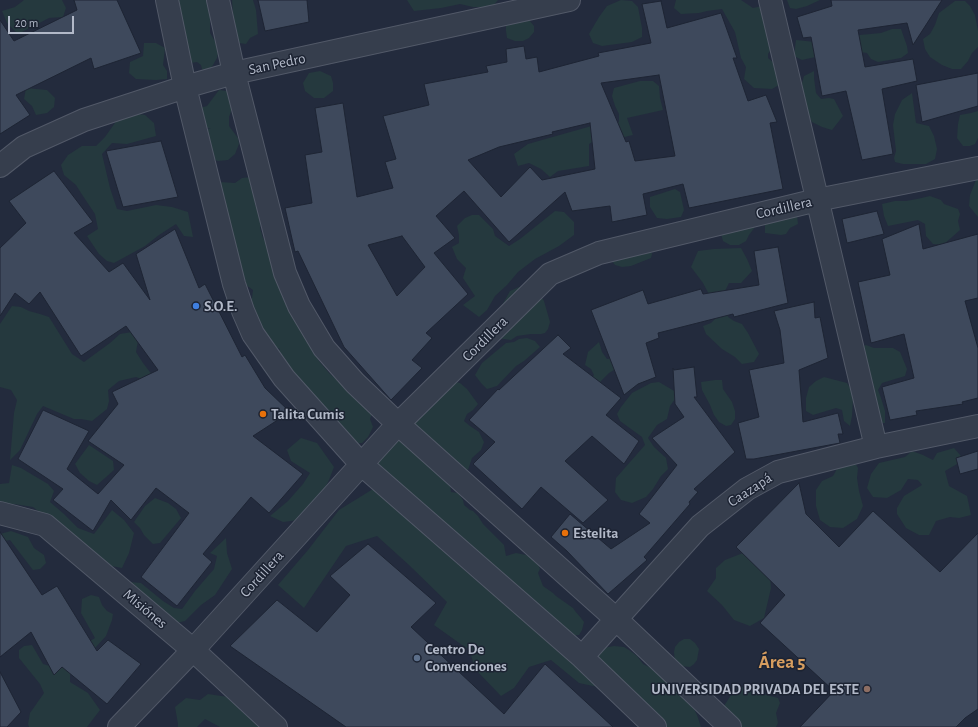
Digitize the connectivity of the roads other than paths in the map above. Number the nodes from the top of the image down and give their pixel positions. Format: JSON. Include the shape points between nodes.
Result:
{"nodes":[{"id":1,"x":167,"y":0,"type":"edge"},
{"id":2,"x":218,"y":0,"type":"edge"},
{"id":3,"x":569,"y":0,"type":"edge"},
{"id":4,"x":770,"y":0,"type":"edge"},
{"id":5,"x":234,"y":73,"type":"junction"},
{"id":6,"x":185,"y":87,"type":"junction"},
{"id":7,"x":0,"y":166,"type":"edge"},
{"id":8,"x":978,"y":168,"type":"edge"},
{"id":9,"x":817,"y":200,"type":"junction"},
{"id":10,"x":398,"y":424,"type":"junction"},
{"id":11,"x":978,"y":426,"type":"edge"},
{"id":12,"x":876,"y":447,"type":"junction"},
{"id":13,"x":361,"y":464,"type":"junction"},
{"id":14,"x":0,"y":512,"type":"edge"},
{"id":15,"x":616,"y":619,"type":"junction"},
{"id":16,"x":193,"y":650,"type":"junction"},
{"id":17,"x":582,"y":657,"type":"junction"},
{"id":18,"x":119,"y":727,"type":"edge"},
{"id":19,"x":276,"y":727,"type":"edge"},
{"id":20,"x":655,"y":727,"type":"edge"},
{"id":21,"x":730,"y":727,"type":"edge"}],
"edges":[{"from":1,"to":6,"type":"street"},
{"from":2,"to":5,"type":"street"},
{"from":3,"to":5,"type":"street","name":"San Pedro"},
{"from":4,"to":9,"type":"street"},
{"from":5,"to":6,"type":"street","name":"San Pedro"},
{"from":5,"to":10,"type":"street","via":[[285,272],[299,306],[324,348],[355,383]]},
{"from":6,"to":7,"type":"street","name":"San Pedro","via":[[84,120],[24,147]]},
{"from":6,"to":13,"type":"street","via":[[234,284],[253,334],[284,378]]},
{"from":8,"to":9,"type":"street","name":"Cordillera"},
{"from":9,"to":10,"type":"street","name":"Cordillera","via":[[599,253],[550,274]]},
{"from":9,"to":12,"type":"street"},
{"from":10,"to":13,"type":"street","name":"Cordillera"},
{"from":10,"to":15,"type":"street"},
{"from":11,"to":12,"type":"street","name":"Caazapá"},
{"from":12,"to":15,"type":"street","name":"Caazapá","via":[[778,472],[747,489],[700,526]]},
{"from":13,"to":16,"type":"street","name":"Cordillera"},
{"from":13,"to":17,"type":"street"},
{"from":14,"to":16,"type":"street","name":"Misiónes","via":[[45,525]]},
{"from":15,"to":17,"type":"street","name":"Caazapá"},
{"from":15,"to":21,"type":"street"},
{"from":16,"to":18,"type":"street","name":"Cordillera"},
{"from":16,"to":19,"type":"street","name":"Misiónes"},
{"from":17,"to":20,"type":"street"}]}
